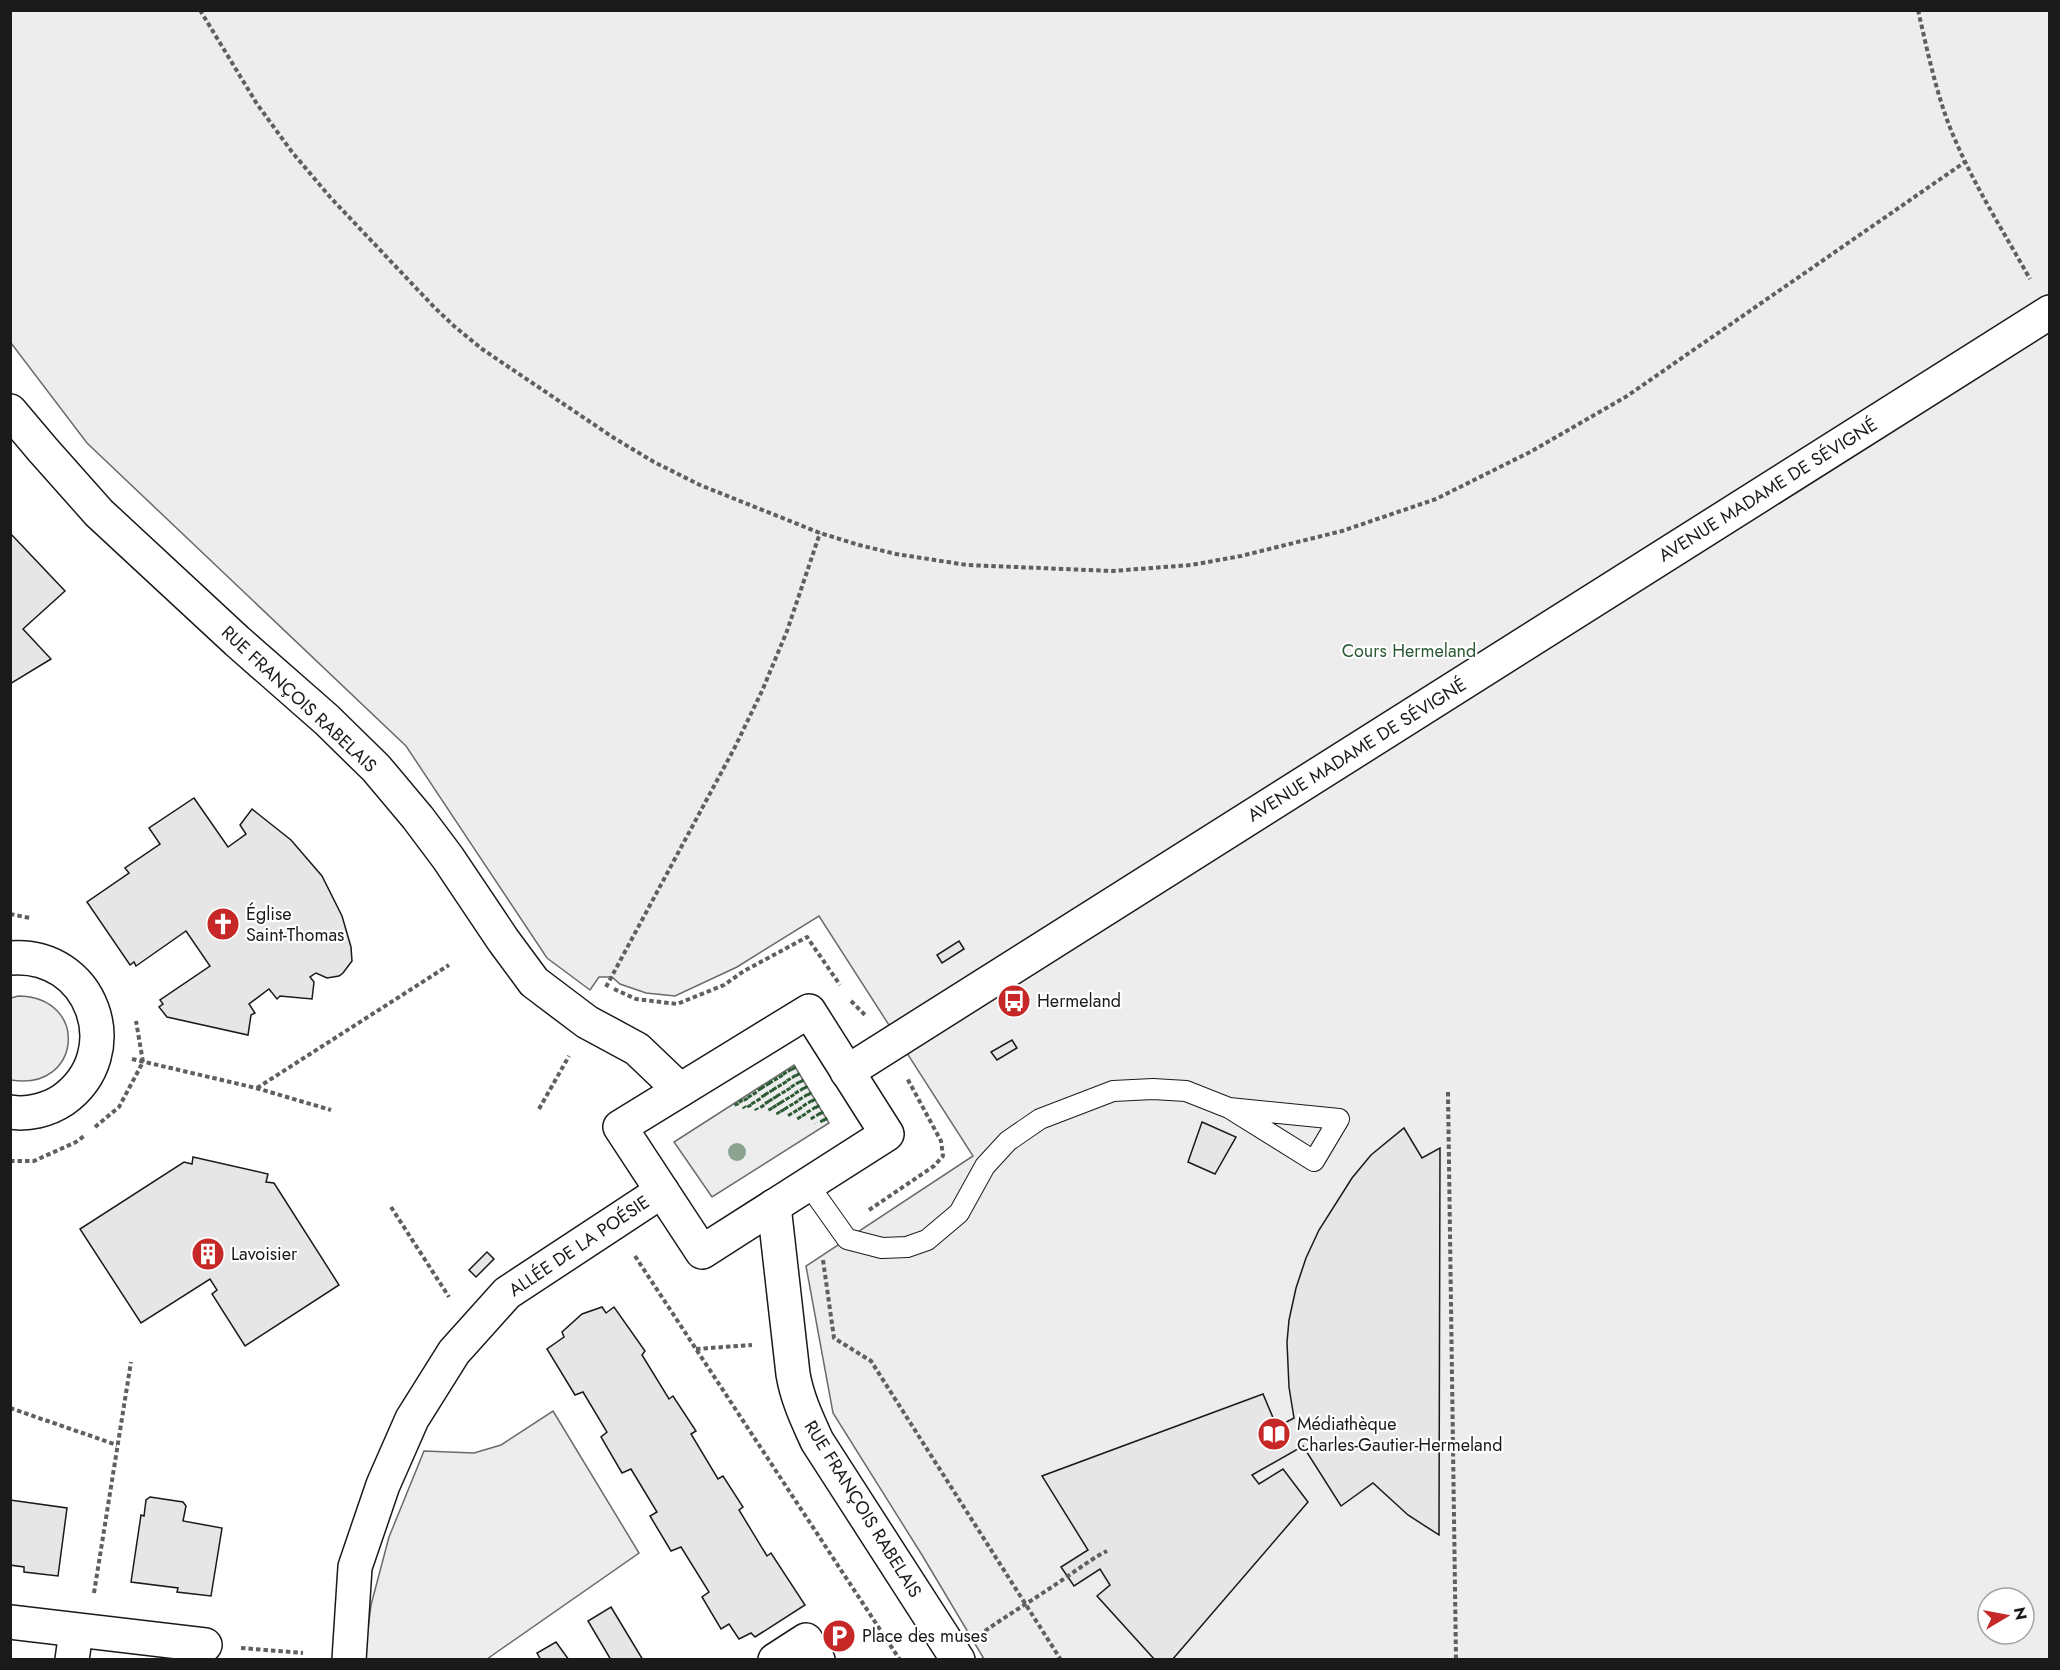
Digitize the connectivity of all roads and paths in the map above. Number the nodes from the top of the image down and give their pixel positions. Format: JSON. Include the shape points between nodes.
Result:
{"nodes":[{"id":1,"x":200,"y":10,"type":"edge"},
{"id":2,"x":1918,"y":10,"type":"edge"},
{"id":3,"x":1965,"y":162,"type":"junction"},
{"id":4,"x":2032,"y":282,"type":"dead end"},
{"id":5,"x":2049,"y":312,"type":"edge"},
{"id":6,"x":10,"y":411,"type":"edge"},
{"id":7,"x":820,"y":533,"type":"junction"},
{"id":8,"x":10,"y":958,"type":"edge"},
{"id":9,"x":449,"y":965,"type":"dead end"},
{"id":10,"x":612,"y":977,"type":"dead end"},
{"id":11,"x":607,"y":986,"type":"dead end"},
{"id":12,"x":843,"y":990,"type":"dead end"},
{"id":13,"x":850,"y":999,"type":"dead end"},
{"id":14,"x":891,"y":1044,"type":"junction"},
{"id":15,"x":572,"y":1050,"type":"dead end"},
{"id":16,"x":96,"y":1051,"type":"junction"},
{"id":17,"x":847,"y":1072,"type":"junction"},
{"id":18,"x":256,"y":1088,"type":"junction"},
{"id":19,"x":680,"y":1090,"type":"junction"},
{"id":20,"x":1448,"y":1092,"type":"dead end"},
{"id":21,"x":1229,"y":1108,"type":"junction"},
{"id":22,"x":539,"y":1109,"type":"dead end"},
{"id":23,"x":331,"y":1110,"type":"dead end"},
{"id":24,"x":10,"y":1112,"type":"edge"},
{"id":25,"x":808,"y":1184,"type":"junction"},
{"id":26,"x":662,"y":1191,"type":"junction"},
{"id":27,"x":774,"y":1206,"type":"junction"},
{"id":28,"x":391,"y":1207,"type":"dead end"},
{"id":29,"x":841,"y":1230,"type":"junction"},
{"id":30,"x":629,"y":1248,"type":"dead end"},
{"id":31,"x":449,"y":1297,"type":"dead end"},
{"id":32,"x":753,"y":1345,"type":"dead end"},
{"id":33,"x":696,"y":1349,"type":"junction"},
{"id":34,"x":131,"y":1362,"type":"dead end"},
{"id":35,"x":10,"y":1408,"type":"edge"},
{"id":36,"x":118,"y":1445,"type":"junction"},
{"id":37,"x":1107,"y":1551,"type":"dead end"},
{"id":38,"x":1025,"y":1602,"type":"junction"},
{"id":39,"x":10,"y":1622,"type":"edge"},
{"id":40,"x":78,"y":1641,"type":"edge"},
{"id":41,"x":204,"y":1645,"type":"joint"},
{"id":42,"x":303,"y":1653,"type":"dead end"},
{"id":43,"x":956,"y":1656,"type":"edge"},
{"id":44,"x":349,"y":1659,"type":"edge"},
{"id":45,"x":775,"y":1659,"type":"edge"},
{"id":46,"x":818,"y":1659,"type":"edge"},
{"id":47,"x":900,"y":1659,"type":"edge"},
{"id":48,"x":1061,"y":1659,"type":"edge"},
{"id":49,"x":1456,"y":1659,"type":"edge"}],
"edges":[{"from":1,"to":7,"type":"path","via":[[257,104],[292,152],[454,326],[654,462],[700,485]]},
{"from":2,"to":3,"type":"path","via":[[1938,93]]},
{"from":3,"to":4,"type":"path"},
{"from":3,"to":7,"type":"path","via":[[1628,396],[1530,452],[1436,499],[1342,531],[1191,565],[1112,571],[948,562],[896,554]]},
{"from":5,"to":14,"type":"street","name":"AVENUE MADAME DE SÉVIGNÉ"},
{"from":6,"to":19,"type":"street","name":"RUE FRANÇOIS RABELAIS","via":[[99,513],[376,768],[448,858],[534,982],[587,1022],[637,1048]]},
{"from":7,"to":10,"type":"path","via":[[762,691]]},
{"from":8,"to":16,"type":"street","via":[[51,964],[74,980],[90,1002],[96,1019]]},
{"from":9,"to":18,"type":"path"},
{"from":11,"to":12,"type":"path","via":[[636,999],[677,1004],[724,985],[807,937]]},
{"from":13,"to":14,"type":"path"},
{"from":14,"to":17,"type":"street","name":"AVENUE MADAME DE SÉVIGNÉ"},
{"from":14,"to":29,"type":"path","via":[[941,1141],[943,1156]]},
{"from":15,"to":22,"type":"path"},
{"from":16,"to":18,"type":"path"},
{"from":16,"to":24,"type":"street","via":[[91,1069],[70,1095],[43,1110]]},
{"from":17,"to":19,"type":"street","via":[[809,1011]]},
{"from":17,"to":25,"type":"street","via":[[887,1134]]},
{"from":18,"to":23,"type":"path"},
{"from":19,"to":26,"type":"street","via":[[620,1127]]},
{"from":20,"to":49,"type":"path"},
{"from":21,"to":21,"type":"lane","via":[[1314,1161],[1339,1119],[1328,1118]]},
{"from":21,"to":29,"type":"lane","via":[[1186,1091],[1113,1091],[1040,1119],[1008,1141],[985,1166],[959,1213],[927,1240],[907,1247],[882,1248],[847,1239]]},
{"from":25,"to":27,"type":"street"},
{"from":25,"to":29,"type":"lane"},
{"from":26,"to":27,"type":"street","via":[[702,1252]]},
{"from":26,"to":44,"type":"street","name":"ALLÉE DE LA POÉSIE","via":[[507,1293],[454,1352],[412,1419],[383,1485],[355,1567]]},
{"from":27,"to":43,"type":"street","name":"RUE FRANÇOIS RABELAIS","via":[[796,1394],[817,1441]]},
{"from":28,"to":31,"type":"path"},
{"from":29,"to":38,"type":"path","via":[[822,1244],[834,1338],[871,1361]]},
{"from":30,"to":33,"type":"path"},
{"from":32,"to":33,"type":"path"},
{"from":33,"to":47,"type":"path"},
{"from":34,"to":36,"type":"path"},
{"from":35,"to":36,"type":"path"},
{"from":36,"to":40,"type":"path"},
{"from":37,"to":38,"type":"path"},
{"from":38,"to":43,"type":"path"},
{"from":38,"to":48,"type":"path"},
{"from":39,"to":40,"type":"street"},
{"from":40,"to":41,"type":"street"},
{"from":41,"to":42,"type":"path"},
{"from":45,"to":46,"type":"street","via":[[806,1640]]}]}
